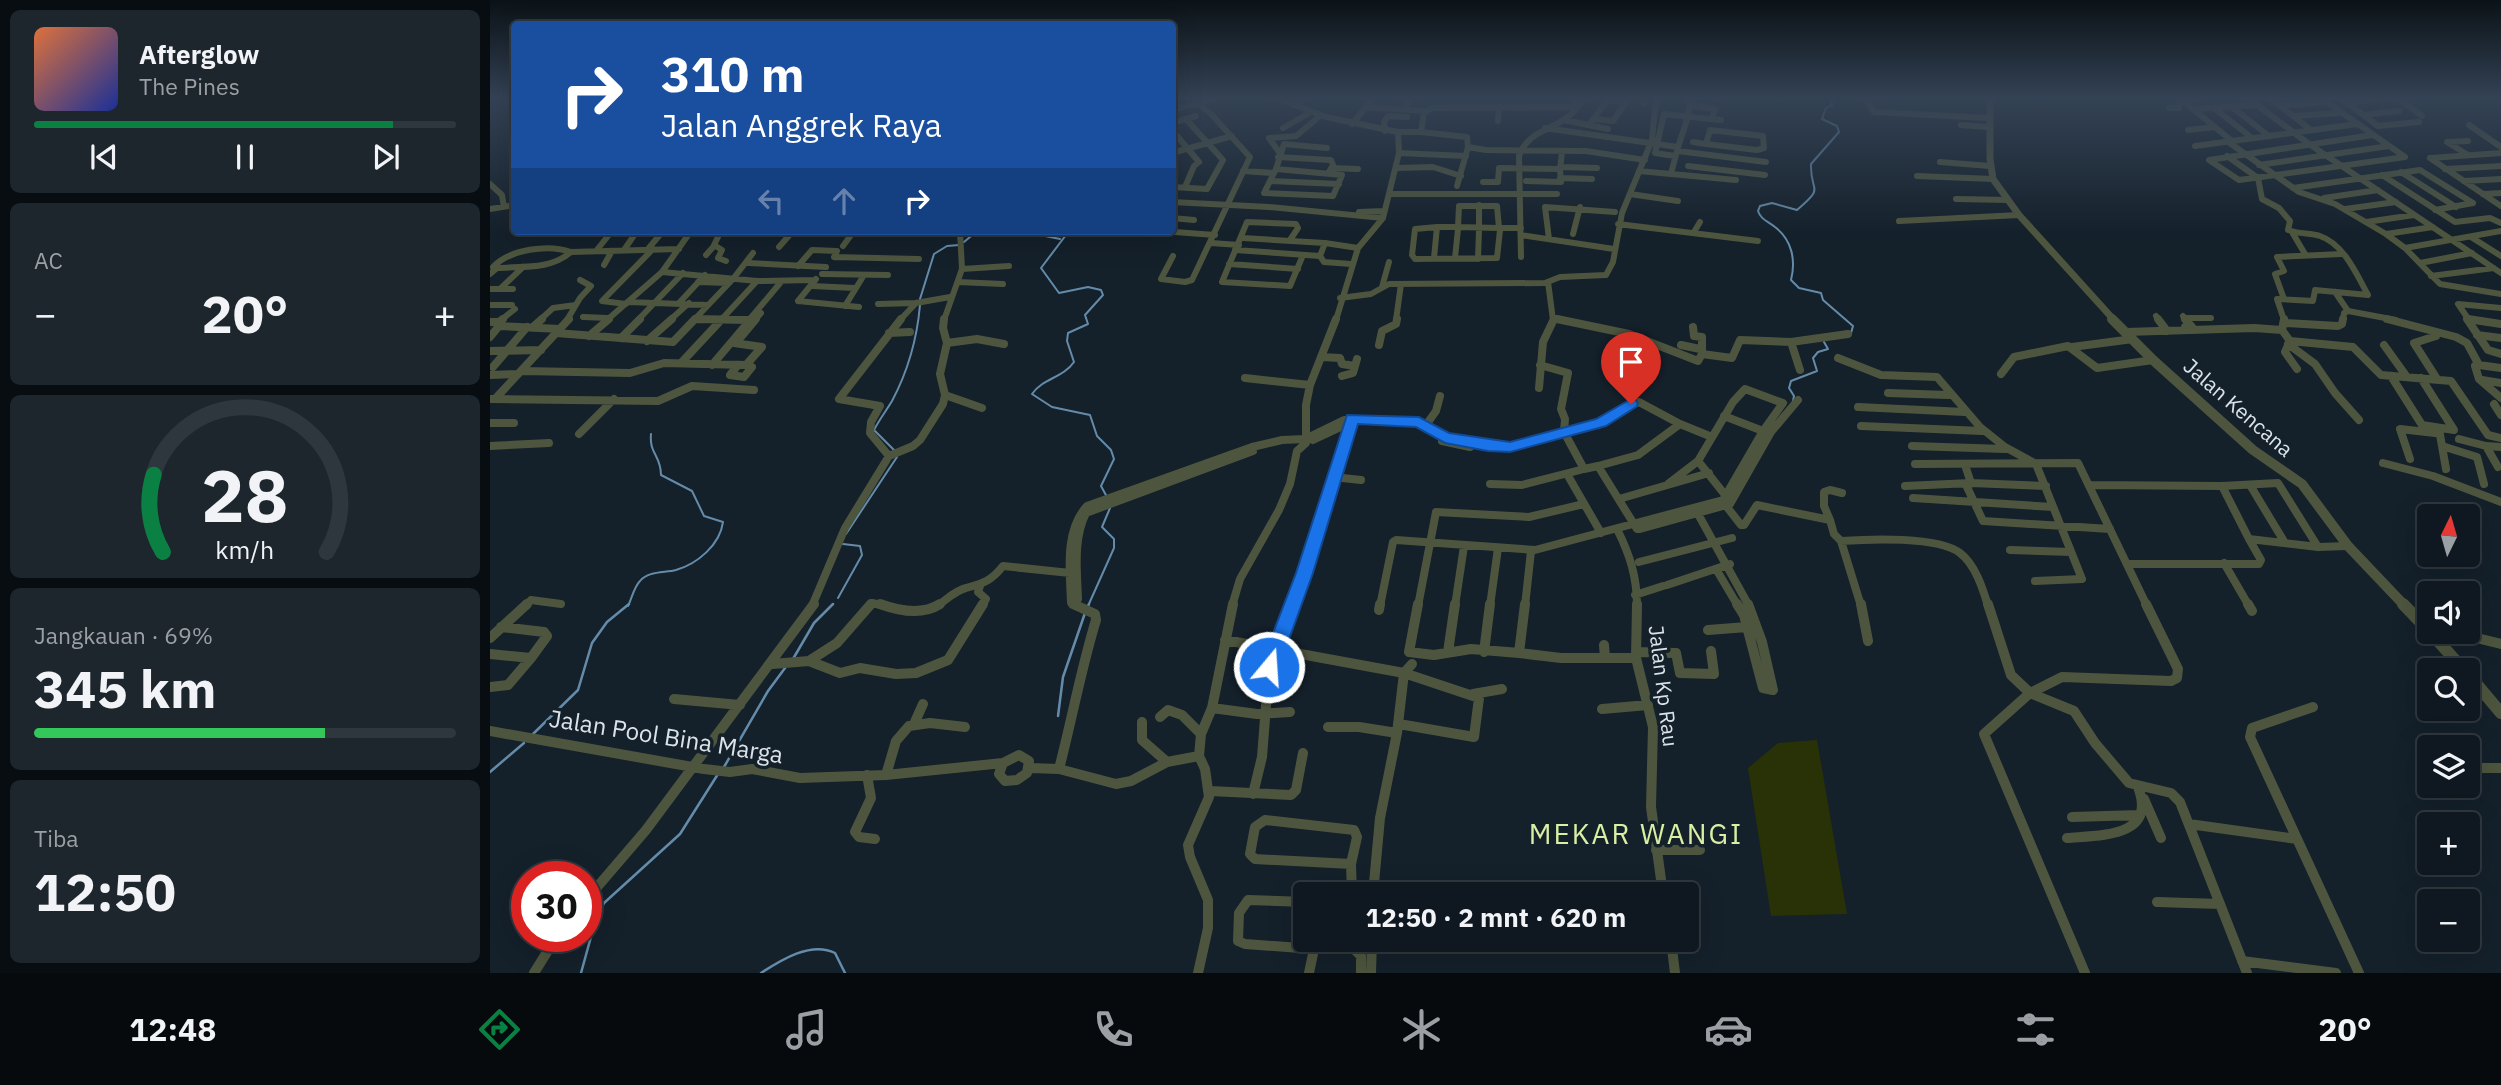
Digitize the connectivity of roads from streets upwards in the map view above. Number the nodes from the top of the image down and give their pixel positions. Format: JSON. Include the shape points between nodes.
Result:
{"nodes":[{"id":1,"x":1183,"y":143,"type":"edge"},
{"id":2,"x":1203,"y":143,"type":"edge"},
{"id":3,"x":1209,"y":143,"type":"edge"},
{"id":4,"x":1238,"y":143,"type":"edge"},
{"id":5,"x":1272,"y":143,"type":"edge"},
{"id":6,"x":1399,"y":143,"type":"edge"},
{"id":7,"x":1467,"y":143,"type":"edge"},
{"id":8,"x":1528,"y":143,"type":"edge"},
{"id":9,"x":1650,"y":143,"type":"edge"},
{"id":10,"x":1679,"y":143,"type":"edge"},
{"id":11,"x":1702,"y":143,"type":"edge"},
{"id":12,"x":1742,"y":143,"type":"edge"},
{"id":13,"x":1764,"y":143,"type":"edge"},
{"id":14,"x":1989,"y":143,"type":"edge"},
{"id":15,"x":2213,"y":143,"type":"edge"},
{"id":16,"x":2233,"y":143,"type":"edge"},
{"id":17,"x":2313,"y":143,"type":"edge"},
{"id":18,"x":2385,"y":143,"type":"edge"},
{"id":19,"x":2449,"y":143,"type":"edge"},
{"id":20,"x":1654,"y":144,"type":"junction"},
{"id":21,"x":1706,"y":144,"type":"joint"},
{"id":22,"x":2309,"y":144,"type":"junction"},
{"id":23,"x":1729,"y":146,"type":"junction"},
{"id":24,"x":2195,"y":146,"type":"dead end"},
{"id":25,"x":2389,"y":146,"type":"junction"},
{"id":26,"x":1468,"y":147,"type":"junction"},
{"id":27,"x":1188,"y":148,"type":"junction"},
{"id":28,"x":1327,"y":148,"type":"dead end"},
{"id":29,"x":1741,"y":148,"type":"junction"},
{"id":30,"x":1520,"y":151,"type":"junction"},
{"id":31,"x":1677,"y":151,"type":"junction"},
{"id":32,"x":1176,"y":152,"type":"edge"},
{"id":33,"x":1562,"y":152,"type":"dead end"},
{"id":34,"x":1399,"y":153,"type":"junction"},
{"id":35,"x":1501,"y":153,"type":"dead end"},
{"id":36,"x":1542,"y":153,"type":"dead end"},
{"id":37,"x":2501,"y":153,"type":"edge"},
{"id":38,"x":2244,"y":154,"type":"junction"},
{"id":39,"x":1279,"y":155,"type":"junction"},
{"id":40,"x":2326,"y":155,"type":"junction"},
{"id":41,"x":2468,"y":155,"type":"junction"},
{"id":42,"x":1466,"y":156,"type":"junction"},
{"id":43,"x":2227,"y":156,"type":"junction"},
{"id":44,"x":1729,"y":158,"type":"junction"},
{"id":45,"x":1645,"y":160,"type":"junction"},
{"id":46,"x":1766,"y":162,"type":"dead end"},
{"id":47,"x":1940,"y":162,"type":"dead end"},
{"id":48,"x":2259,"y":165,"type":"junction"},
{"id":49,"x":1688,"y":166,"type":"dead end"},
{"id":50,"x":1990,"y":166,"type":"junction"},
{"id":51,"x":2342,"y":166,"type":"junction"},
{"id":52,"x":2501,"y":166,"type":"edge"},
{"id":53,"x":1520,"y":167,"type":"junction"},
{"id":54,"x":1396,"y":168,"type":"junction"},
{"id":55,"x":1499,"y":168,"type":"junction"},
{"id":56,"x":1541,"y":168,"type":"junction"},
{"id":57,"x":1561,"y":168,"type":"junction"},
{"id":58,"x":1597,"y":168,"type":"dead end"},
{"id":59,"x":1358,"y":169,"type":"dead end"},
{"id":60,"x":2445,"y":169,"type":"junction"},
{"id":61,"x":1330,"y":170,"type":"junction"},
{"id":62,"x":1672,"y":170,"type":"dead end"},
{"id":63,"x":1725,"y":170,"type":"junction"},
{"id":64,"x":1242,"y":171,"type":"junction"},
{"id":65,"x":1275,"y":171,"type":"junction"},
{"id":66,"x":1639,"y":171,"type":"junction"},
{"id":67,"x":2401,"y":172,"type":"junction"},
{"id":68,"x":2382,"y":175,"type":"junction"},
{"id":69,"x":1461,"y":176,"type":"junction"},
{"id":70,"x":1917,"y":176,"type":"dead end"},
{"id":71,"x":2276,"y":177,"type":"junction"},
{"id":72,"x":1560,"y":178,"type":"junction"},
{"id":73,"x":2258,"y":178,"type":"junction"},
{"id":74,"x":2360,"y":178,"type":"junction"},
{"id":75,"x":1592,"y":179,"type":"dead end"},
{"id":76,"x":1993,"y":179,"type":"junction"},
{"id":77,"x":2501,"y":179,"type":"edge"},
{"id":78,"x":1737,"y":180,"type":"dead end"},
{"id":79,"x":1271,"y":181,"type":"junction"},
{"id":80,"x":1526,"y":181,"type":"dead end"},
{"id":81,"x":1541,"y":181,"type":"junction"},
{"id":82,"x":2464,"y":181,"type":"junction"},
{"id":83,"x":1483,"y":182,"type":"dead end"},
{"id":84,"x":1758,"y":183,"type":"dead end"},
{"id":85,"x":490,"y":184,"type":"edge"},
{"id":86,"x":1339,"y":184,"type":"junction"},
{"id":87,"x":1457,"y":186,"type":"dead end"},
{"id":88,"x":1176,"y":187,"type":"edge"},
{"id":89,"x":1183,"y":187,"type":"junction"},
{"id":90,"x":2292,"y":188,"type":"junction"},
{"id":91,"x":2378,"y":190,"type":"junction"},
{"id":92,"x":1176,"y":191,"type":"edge"},
{"id":93,"x":2501,"y":193,"type":"edge"},
{"id":94,"x":1389,"y":194,"type":"junction"},
{"id":95,"x":1521,"y":194,"type":"junction"},
{"id":96,"x":1558,"y":194,"type":"dead end"},
{"id":97,"x":1630,"y":194,"type":"junction"},
{"id":98,"x":2483,"y":194,"type":"junction"},
{"id":99,"x":2318,"y":198,"type":"junction"},
{"id":100,"x":1956,"y":199,"type":"dead end"},
{"id":101,"x":1176,"y":200,"type":"edge"},
{"id":102,"x":2008,"y":200,"type":"junction"},
{"id":103,"x":1678,"y":201,"type":"dead end"},
{"id":104,"x":2396,"y":202,"type":"junction"},
{"id":105,"x":1227,"y":204,"type":"junction"},
{"id":106,"x":2426,"y":204,"type":"junction"},
{"id":107,"x":1479,"y":205,"type":"junction"},
{"id":108,"x":511,"y":206,"type":"edge"},
{"id":109,"x":2501,"y":206,"type":"edge"},
{"id":110,"x":504,"y":207,"type":"junction"},
{"id":111,"x":1556,"y":207,"type":"junction"},
{"id":112,"x":2456,"y":207,"type":"junction"},
{"id":113,"x":1580,"y":208,"type":"junction"},
{"id":114,"x":2404,"y":208,"type":"junction"},
{"id":115,"x":490,"y":209,"type":"edge"},
{"id":116,"x":2345,"y":209,"type":"junction"},
{"id":117,"x":2435,"y":210,"type":"junction"},
{"id":118,"x":1615,"y":212,"type":"dead end"},
{"id":119,"x":1384,"y":214,"type":"junction"},
{"id":120,"x":2019,"y":215,"type":"junction"},
{"id":121,"x":2414,"y":215,"type":"junction"},
{"id":122,"x":1176,"y":218,"type":"edge"},
{"id":123,"x":1194,"y":219,"type":"dead end"},
{"id":124,"x":1899,"y":221,"type":"dead end"},
{"id":125,"x":1700,"y":222,"type":"dead end"},
{"id":126,"x":2366,"y":222,"type":"junction"},
{"id":127,"x":2501,"y":223,"type":"edge"},
{"id":128,"x":1618,"y":224,"type":"junction"},
{"id":129,"x":1437,"y":227,"type":"junction"},
{"id":130,"x":1458,"y":227,"type":"junction"},
{"id":131,"x":1479,"y":227,"type":"junction"},
{"id":132,"x":1499,"y":227,"type":"junction"},
{"id":133,"x":2433,"y":227,"type":"junction"},
{"id":134,"x":1377,"y":228,"type":"junction"},
{"id":135,"x":1390,"y":228,"type":"dead end"},
{"id":136,"x":2501,"y":231,"type":"edge"},
{"id":137,"x":1176,"y":232,"type":"edge"},
{"id":138,"x":1521,"y":232,"type":"junction"},
{"id":139,"x":1694,"y":232,"type":"junction"},
{"id":140,"x":2292,"y":232,"type":"junction"},
{"id":141,"x":1573,"y":234,"type":"dead end"},
{"id":142,"x":2386,"y":234,"type":"junction"},
{"id":143,"x":609,"y":235,"type":"edge"},
{"id":144,"x":634,"y":235,"type":"edge"},
{"id":145,"x":660,"y":235,"type":"edge"},
{"id":146,"x":688,"y":235,"type":"edge"},
{"id":147,"x":719,"y":235,"type":"edge"},
{"id":148,"x":790,"y":235,"type":"edge"},
{"id":149,"x":852,"y":235,"type":"edge"},
{"id":150,"x":933,"y":235,"type":"edge"},
{"id":151,"x":1215,"y":235,"type":"junction"},
{"id":152,"x":1549,"y":236,"type":"junction"},
{"id":153,"x":2471,"y":237,"type":"junction"},
{"id":154,"x":961,"y":238,"type":"edge"},
{"id":155,"x":1243,"y":238,"type":"junction"},
{"id":156,"x":1290,"y":240,"type":"junction"},
{"id":157,"x":2453,"y":240,"type":"junction"},
{"id":158,"x":1300,"y":241,"type":"junction"},
{"id":159,"x":1758,"y":241,"type":"dead end"},
{"id":160,"x":1211,"y":243,"type":"junction"},
{"id":161,"x":1325,"y":243,"type":"junction"},
{"id":162,"x":714,"y":246,"type":"junction"},
{"id":163,"x":842,"y":246,"type":"dead end"},
{"id":164,"x":779,"y":247,"type":"dead end"},
{"id":165,"x":1237,"y":248,"type":"junction"},
{"id":166,"x":1358,"y":248,"type":"junction"},
{"id":167,"x":2405,"y":248,"type":"junction"},
{"id":168,"x":650,"y":249,"type":"junction"},
{"id":169,"x":679,"y":249,"type":"junction"},
{"id":170,"x":1614,"y":249,"type":"junction"},
{"id":171,"x":2501,"y":249,"type":"edge"},
{"id":172,"x":624,"y":250,"type":"junction"},
{"id":173,"x":2493,"y":250,"type":"junction"},
{"id":174,"x":596,"y":251,"type":"junction"},
{"id":175,"x":612,"y":251,"type":"junction"},
{"id":176,"x":571,"y":252,"type":"junction"},
{"id":177,"x":753,"y":253,"type":"dead end"},
{"id":178,"x":2472,"y":253,"type":"junction"},
{"id":179,"x":1294,"y":254,"type":"junction"},
{"id":180,"x":2305,"y":254,"type":"junction"},
{"id":181,"x":2342,"y":254,"type":"junction"},
{"id":182,"x":706,"y":255,"type":"dead end"},
{"id":183,"x":1303,"y":255,"type":"junction"},
{"id":184,"x":1173,"y":256,"type":"dead end"},
{"id":185,"x":1320,"y":256,"type":"junction"},
{"id":186,"x":2501,"y":256,"type":"edge"},
{"id":187,"x":834,"y":257,"type":"junction"},
{"id":188,"x":1521,"y":257,"type":"dead end"},
{"id":189,"x":1434,"y":258,"type":"junction"},
{"id":190,"x":1455,"y":258,"type":"junction"},
{"id":191,"x":1478,"y":258,"type":"junction"},
{"id":192,"x":919,"y":259,"type":"dead end"},
{"id":193,"x":726,"y":261,"type":"dead end"},
{"id":194,"x":1389,"y":262,"type":"dead end"},
{"id":195,"x":748,"y":263,"type":"junction"},
{"id":196,"x":2420,"y":263,"type":"junction"},
{"id":197,"x":1229,"y":264,"type":"junction"},
{"id":198,"x":1351,"y":264,"type":"junction"},
{"id":199,"x":604,"y":265,"type":"dead end"},
{"id":200,"x":524,"y":266,"type":"junction"},
{"id":201,"x":797,"y":266,"type":"junction"},
{"id":202,"x":1009,"y":266,"type":"dead end"},
{"id":203,"x":496,"y":268,"type":"junction"},
{"id":204,"x":962,"y":269,"type":"junction"},
{"id":205,"x":1298,"y":269,"type":"junction"},
{"id":206,"x":824,"y":270,"type":"junction"},
{"id":207,"x":2498,"y":271,"type":"edge"},
{"id":208,"x":662,"y":272,"type":"junction"},
{"id":209,"x":683,"y":272,"type":"junction"},
{"id":210,"x":490,"y":274,"type":"edge"},
{"id":211,"x":705,"y":275,"type":"junction"},
{"id":212,"x":864,"y":275,"type":"junction"},
{"id":213,"x":888,"y":275,"type":"dead end"},
{"id":214,"x":2431,"y":276,"type":"junction"},
{"id":215,"x":580,"y":280,"type":"dead end"},
{"id":216,"x":731,"y":281,"type":"junction"},
{"id":217,"x":757,"y":281,"type":"junction"},
{"id":218,"x":698,"y":282,"type":"junction"},
{"id":219,"x":785,"y":282,"type":"junction"},
{"id":220,"x":958,"y":282,"type":"junction"},
{"id":221,"x":1548,"y":282,"type":"junction"},
{"id":222,"x":813,"y":283,"type":"junction"},
{"id":223,"x":1003,"y":284,"type":"dead end"},
{"id":224,"x":1401,"y":284,"type":"junction"},
{"id":225,"x":1382,"y":287,"type":"junction"},
{"id":226,"x":855,"y":288,"type":"junction"},
{"id":227,"x":490,"y":289,"type":"edge"},
{"id":228,"x":500,"y":289,"type":"junction"},
{"id":229,"x":513,"y":289,"type":"dead end"},
{"id":230,"x":2335,"y":292,"type":"junction"},
{"id":231,"x":2501,"y":294,"type":"edge"},
{"id":232,"x":950,"y":297,"type":"junction"},
{"id":233,"x":1340,"y":298,"type":"junction"},
{"id":234,"x":2284,"y":299,"type":"junction"},
{"id":235,"x":656,"y":302,"type":"junction"},
{"id":236,"x":919,"y":302,"type":"junction"},
{"id":237,"x":627,"y":303,"type":"junction"},
{"id":238,"x":679,"y":303,"type":"junction"},
{"id":239,"x":689,"y":303,"type":"junction"},
{"id":240,"x":878,"y":304,"type":"dead end"},
{"id":241,"x":490,"y":305,"type":"edge"},
{"id":242,"x":576,"y":305,"type":"junction"},
{"id":243,"x":708,"y":305,"type":"junction"},
{"id":244,"x":845,"y":306,"type":"junction"},
{"id":245,"x":859,"y":307,"type":"dead end"},
{"id":246,"x":553,"y":308,"type":"junction"},
{"id":247,"x":2501,"y":308,"type":"edge"},
{"id":248,"x":540,"y":311,"type":"dead end"},
{"id":249,"x":760,"y":311,"type":"junction"},
{"id":250,"x":2348,"y":311,"type":"junction"},
{"id":251,"x":2156,"y":316,"type":"dead end"},
{"id":252,"x":583,"y":317,"type":"dead end"},
{"id":253,"x":608,"y":318,"type":"junction"},
{"id":254,"x":1555,"y":318,"type":"junction"},
{"id":255,"x":2211,"y":318,"type":"dead end"},
{"id":256,"x":696,"y":319,"type":"junction"},
{"id":257,"x":2468,"y":319,"type":"junction"},
{"id":258,"x":722,"y":320,"type":"junction"},
{"id":259,"x":748,"y":320,"type":"junction"},
{"id":260,"x":490,"y":322,"type":"edge"},
{"id":261,"x":499,"y":324,"type":"junction"},
{"id":262,"x":2501,"y":324,"type":"edge"},
{"id":263,"x":530,"y":327,"type":"junction"},
{"id":264,"x":1693,"y":327,"type":"dead end"},
{"id":265,"x":2283,"y":327,"type":"junction"},
{"id":266,"x":2166,"y":329,"type":"junction"},
{"id":267,"x":558,"y":331,"type":"junction"},
{"id":268,"x":910,"y":332,"type":"dead end"},
{"id":269,"x":888,"y":333,"type":"junction"},
{"id":270,"x":1848,"y":334,"type":"dead end"},
{"id":271,"x":2477,"y":335,"type":"junction"},
{"id":272,"x":491,"y":336,"type":"edge"},
{"id":273,"x":589,"y":336,"type":"junction"},
{"id":274,"x":2129,"y":336,"type":"junction"},
{"id":275,"x":2436,"y":336,"type":"dead end"},
{"id":276,"x":1702,"y":337,"type":"junction"},
{"id":277,"x":621,"y":338,"type":"junction"},
{"id":278,"x":1713,"y":338,"type":"dead end"},
{"id":279,"x":2501,"y":338,"type":"edge"},
{"id":280,"x":647,"y":341,"type":"junction"},
{"id":281,"x":2288,"y":341,"type":"junction"},
{"id":282,"x":1791,"y":342,"type":"junction"},
{"id":283,"x":732,"y":343,"type":"junction"},
{"id":284,"x":947,"y":343,"type":"junction"},
{"id":285,"x":1004,"y":344,"type":"dead end"},
{"id":286,"x":1379,"y":345,"type":"dead end"},
{"id":287,"x":1681,"y":345,"type":"dead end"},
{"id":288,"x":2384,"y":345,"type":"dead end"},
{"id":289,"x":2072,"y":346,"type":"junction"},
{"id":290,"x":541,"y":350,"type":"junction"},
{"id":291,"x":490,"y":351,"type":"edge"},
{"id":292,"x":1701,"y":351,"type":"junction"},
{"id":293,"x":507,"y":352,"type":"junction"},
{"id":294,"x":2501,"y":354,"type":"edge"},
{"id":295,"x":1322,"y":357,"type":"junction"},
{"id":296,"x":1838,"y":358,"type":"dead end"},
{"id":297,"x":2152,"y":359,"type":"junction"},
{"id":298,"x":681,"y":363,"type":"junction"},
{"id":299,"x":712,"y":365,"type":"junction"},
{"id":300,"x":2479,"y":365,"type":"junction"},
{"id":301,"x":1539,"y":366,"type":"junction"},
{"id":302,"x":2501,"y":368,"type":"edge"},
{"id":303,"x":2297,"y":369,"type":"dead end"},
{"id":304,"x":1800,"y":370,"type":"dead end"},
{"id":305,"x":492,"y":371,"type":"edge"},
{"id":306,"x":520,"y":373,"type":"junction"},
{"id":307,"x":2001,"y":374,"type":"dead end"},
{"id":308,"x":1342,"y":376,"type":"dead end"},
{"id":309,"x":2391,"y":376,"type":"junction"},
{"id":310,"x":2407,"y":377,"type":"junction"},
{"id":311,"x":2421,"y":378,"type":"junction"},
{"id":312,"x":1245,"y":379,"type":"dead end"},
{"id":313,"x":2437,"y":379,"type":"junction"},
{"id":314,"x":2479,"y":379,"type":"junction"},
{"id":315,"x":2501,"y":383,"type":"edge"},
{"id":316,"x":1310,"y":385,"type":"junction"},
{"id":317,"x":1539,"y":388,"type":"dead end"},
{"id":318,"x":754,"y":390,"type":"dead end"},
{"id":319,"x":1888,"y":393,"type":"dead end"},
{"id":320,"x":945,"y":395,"type":"junction"},
{"id":321,"x":1949,"y":395,"type":"junction"},
{"id":322,"x":1440,"y":396,"type":"dead end"},
{"id":323,"x":614,"y":399,"type":"junction"},
{"id":324,"x":492,"y":400,"type":"edge"},
{"id":325,"x":1798,"y":400,"type":"dead end"},
{"id":326,"x":2497,"y":401,"type":"edge"},
{"id":327,"x":1858,"y":407,"type":"dead end"},
{"id":328,"x":982,"y":408,"type":"dead end"},
{"id":329,"x":1965,"y":412,"type":"junction"},
{"id":330,"x":2501,"y":415,"type":"edge"},
{"id":331,"x":1724,"y":416,"type":"junction"},
{"id":332,"x":2359,"y":420,"type":"dead end"},
{"id":333,"x":1352,"y":421,"type":"junction"},
{"id":334,"x":490,"y":423,"type":"edge"},
{"id":335,"x":514,"y":423,"type":"dead end"},
{"id":336,"x":1680,"y":424,"type":"junction"},
{"id":337,"x":1426,"y":425,"type":"junction"},
{"id":338,"x":1861,"y":426,"type":"dead end"},
{"id":339,"x":1763,"y":431,"type":"junction"},
{"id":340,"x":1982,"y":431,"type":"junction"},
{"id":341,"x":2439,"y":431,"type":"junction"},
{"id":342,"x":1564,"y":432,"type":"junction"},
{"id":343,"x":579,"y":434,"type":"dead end"},
{"id":344,"x":1712,"y":437,"type":"junction"},
{"id":345,"x":2501,"y":438,"type":"edge"},
{"id":346,"x":2459,"y":439,"type":"dead end"},
{"id":347,"x":1305,"y":441,"type":"junction"},
{"id":348,"x":549,"y":443,"type":"dead end"},
{"id":349,"x":490,"y":446,"type":"edge"},
{"id":350,"x":1488,"y":446,"type":"junction"},
{"id":351,"x":1912,"y":446,"type":"dead end"},
{"id":352,"x":2442,"y":446,"type":"junction"},
{"id":353,"x":2486,"y":446,"type":"junction"},
{"id":354,"x":2501,"y":447,"type":"edge"},
{"id":355,"x":2005,"y":449,"type":"junction"},
{"id":356,"x":891,"y":455,"type":"junction"},
{"id":357,"x":2410,"y":459,"type":"dead end"},
{"id":358,"x":1698,"y":461,"type":"junction"},
{"id":359,"x":2383,"y":463,"type":"dead end"},
{"id":360,"x":1915,"y":464,"type":"dead end"},
{"id":361,"x":2036,"y":464,"type":"junction"},
{"id":362,"x":1965,"y":465,"type":"junction"},
{"id":363,"x":1598,"y":466,"type":"junction"},
{"id":364,"x":1584,"y":468,"type":"junction"},
{"id":365,"x":2446,"y":469,"type":"dead end"},
{"id":366,"x":2500,"y":469,"type":"edge"},
{"id":367,"x":1709,"y":473,"type":"junction"},
{"id":368,"x":1567,"y":474,"type":"junction"},
{"id":369,"x":1333,"y":477,"type":"junction"},
{"id":370,"x":1361,"y":481,"type":"dead end"},
{"id":371,"x":1971,"y":482,"type":"junction"},
{"id":372,"x":1490,"y":484,"type":"dead end"},
{"id":373,"x":1668,"y":484,"type":"junction"},
{"id":374,"x":2484,"y":484,"type":"dead end"},
{"id":375,"x":2090,"y":485,"type":"junction"},
{"id":376,"x":2250,"y":485,"type":"junction"},
{"id":377,"x":1905,"y":486,"type":"dead end"},
{"id":378,"x":2046,"y":486,"type":"junction"},
{"id":379,"x":2222,"y":486,"type":"junction"},
{"id":380,"x":1842,"y":494,"type":"dead end"},
{"id":381,"x":1726,"y":496,"type":"junction"},
{"id":382,"x":1913,"y":498,"type":"dead end"},
{"id":383,"x":1619,"y":499,"type":"junction"},
{"id":384,"x":1104,"y":501,"type":"junction"},
{"id":385,"x":1973,"y":502,"type":"junction"},
{"id":386,"x":2501,"y":502,"type":"edge"},
{"id":387,"x":1584,"y":503,"type":"junction"},
{"id":388,"x":1727,"y":506,"type":"junction"},
{"id":389,"x":2053,"y":507,"type":"junction"},
{"id":390,"x":1698,"y":514,"type":"junction"},
{"id":391,"x":1830,"y":520,"type":"junction"},
{"id":392,"x":1634,"y":524,"type":"junction"},
{"id":393,"x":2059,"y":527,"type":"junction"},
{"id":394,"x":1617,"y":528,"type":"junction"},
{"id":395,"x":2110,"y":529,"type":"junction"},
{"id":396,"x":1601,"y":533,"type":"junction"},
{"id":397,"x":1732,"y":538,"type":"dead end"},
{"id":398,"x":2249,"y":539,"type":"junction"},
{"id":399,"x":1716,"y":541,"type":"junction"},
{"id":400,"x":1841,"y":541,"type":"junction"},
{"id":401,"x":1430,"y":542,"type":"junction"},
{"id":402,"x":2285,"y":543,"type":"junction"},
{"id":403,"x":1464,"y":546,"type":"junction"},
{"id":404,"x":2348,"y":546,"type":"junction"},
{"id":405,"x":2318,"y":547,"type":"junction"},
{"id":406,"x":1498,"y":548,"type":"junction"},
{"id":407,"x":2010,"y":550,"type":"dead end"},
{"id":408,"x":1531,"y":551,"type":"junction"},
{"id":409,"x":2071,"y":552,"type":"junction"},
{"id":410,"x":1639,"y":562,"type":"dead end"},
{"id":411,"x":2224,"y":563,"type":"junction"},
{"id":412,"x":1730,"y":564,"type":"junction"},
{"id":413,"x":2127,"y":564,"type":"junction"},
{"id":414,"x":1716,"y":569,"type":"junction"},
{"id":415,"x":1070,"y":573,"type":"junction"},
{"id":416,"x":2035,"y":581,"type":"dead end"},
{"id":417,"x":980,"y":586,"type":"junction"},
{"id":418,"x":1635,"y":595,"type":"junction"},
{"id":419,"x":561,"y":604,"type":"dead end"},
{"id":420,"x":1074,"y":605,"type":"junction"},
{"id":421,"x":1379,"y":611,"type":"dead end"},
{"id":422,"x":2252,"y":611,"type":"dead end"},
{"id":423,"x":2417,"y":617,"type":"edge"},
{"id":424,"x":501,"y":627,"type":"junction"},
{"id":425,"x":1748,"y":627,"type":"junction"},
{"id":426,"x":1708,"y":630,"type":"dead end"},
{"id":427,"x":490,"y":638,"type":"edge"},
{"id":428,"x":2480,"y":639,"type":"edge"},
{"id":429,"x":1225,"y":640,"type":"junction"},
{"id":430,"x":1868,"y":641,"type":"dead end"},
{"id":431,"x":2442,"y":644,"type":"edge"},
{"id":432,"x":1604,"y":645,"type":"dead end"},
{"id":433,"x":2501,"y":645,"type":"edge"},
{"id":434,"x":1711,"y":651,"type":"dead end"},
{"id":435,"x":1274,"y":652,"type":"junction"},
{"id":436,"x":1448,"y":652,"type":"junction"},
{"id":437,"x":1484,"y":652,"type":"junction"},
{"id":438,"x":1520,"y":653,"type":"junction"},
{"id":439,"x":490,"y":654,"type":"edge"},
{"id":440,"x":1636,"y":655,"type":"junction"},
{"id":441,"x":531,"y":658,"type":"junction"},
{"id":442,"x":1605,"y":658,"type":"junction"},
{"id":443,"x":2454,"y":658,"type":"edge"},
{"id":444,"x":808,"y":661,"type":"junction"},
{"id":445,"x":782,"y":664,"type":"junction"},
{"id":446,"x":1412,"y":664,"type":"dead end"},
{"id":447,"x":1404,"y":673,"type":"junction"},
{"id":448,"x":490,"y":687,"type":"edge"},
{"id":449,"x":2480,"y":688,"type":"edge"},
{"id":450,"x":1502,"y":689,"type":"dead end"},
{"id":451,"x":2030,"y":693,"type":"junction"},
{"id":452,"x":1474,"y":694,"type":"junction"},
{"id":453,"x":674,"y":699,"type":"dead end"},
{"id":454,"x":923,"y":704,"type":"dead end"},
{"id":455,"x":740,"y":705,"type":"junction"},
{"id":456,"x":1648,"y":705,"type":"junction"},
{"id":457,"x":2313,"y":707,"type":"dead end"},
{"id":458,"x":1212,"y":708,"type":"junction"},
{"id":459,"x":1602,"y":709,"type":"dead end"},
{"id":460,"x":1290,"y":712,"type":"dead end"},
{"id":461,"x":1266,"y":713,"type":"junction"},
{"id":462,"x":2501,"y":713,"type":"edge"},
{"id":463,"x":1160,"y":717,"type":"dead end"},
{"id":464,"x":1142,"y":722,"type":"dead end"},
{"id":465,"x":914,"y":724,"type":"junction"},
{"id":466,"x":965,"y":727,"type":"dead end"},
{"id":467,"x":1328,"y":727,"type":"dead end"},
{"id":468,"x":1398,"y":729,"type":"junction"},
{"id":469,"x":490,"y":731,"type":"edge"},
{"id":470,"x":1201,"y":734,"type":"junction"},
{"id":471,"x":1303,"y":753,"type":"dead end"},
{"id":472,"x":1199,"y":756,"type":"junction"},
{"id":473,"x":1167,"y":762,"type":"junction"},
{"id":474,"x":1003,"y":764,"type":"junction"},
{"id":475,"x":699,"y":768,"type":"junction"},
{"id":476,"x":1030,"y":768,"type":"junction"},
{"id":477,"x":2480,"y":768,"type":"edge"},
{"id":478,"x":2501,"y":768,"type":"edge"},
{"id":479,"x":1059,"y":769,"type":"junction"},
{"id":480,"x":867,"y":775,"type":"junction"},
{"id":481,"x":886,"y":775,"type":"junction"},
{"id":482,"x":2138,"y":787,"type":"junction"},
{"id":483,"x":1210,"y":791,"type":"junction"},
{"id":484,"x":1252,"y":794,"type":"junction"},
{"id":485,"x":2144,"y":798,"type":"junction"},
{"id":486,"x":2140,"y":815,"type":"junction"},
{"id":487,"x":2071,"y":817,"type":"dead end"},
{"id":488,"x":2189,"y":824,"type":"junction"},
{"id":489,"x":2067,"y":838,"type":"dead end"},
{"id":490,"x":2161,"y":838,"type":"dead end"},
{"id":491,"x":875,"y":839,"type":"dead end"},
{"id":492,"x":2297,"y":839,"type":"junction"},
{"id":493,"x":1656,"y":850,"type":"junction"},
{"id":494,"x":1700,"y":850,"type":"dead end"},
{"id":495,"x":1351,"y":864,"type":"junction"},
{"id":496,"x":602,"y":882,"type":"edge"},
{"id":497,"x":1352,"y":882,"type":"edge"},
{"id":498,"x":1374,"y":882,"type":"edge"},
{"id":499,"x":1661,"y":882,"type":"edge"},
{"id":500,"x":1293,"y":902,"type":"edge"},
{"id":501,"x":2157,"y":902,"type":"dead end"},
{"id":502,"x":2220,"y":904,"type":"junction"},
{"id":503,"x":1293,"y":947,"type":"edge"},
{"id":504,"x":547,"y":952,"type":"edge"},
{"id":505,"x":1313,"y":952,"type":"edge"},
{"id":506,"x":1358,"y":952,"type":"edge"},
{"id":507,"x":1372,"y":952,"type":"edge"},
{"id":508,"x":1673,"y":952,"type":"edge"},
{"id":509,"x":2245,"y":967,"type":"edge"},
{"id":510,"x":534,"y":973,"type":"edge"},
{"id":511,"x":1198,"y":973,"type":"edge"},
{"id":512,"x":1309,"y":973,"type":"edge"},
{"id":513,"x":1361,"y":973,"type":"edge"},
{"id":514,"x":1371,"y":973,"type":"edge"},
{"id":515,"x":1675,"y":973,"type":"edge"},
{"id":516,"x":2085,"y":973,"type":"edge"},
{"id":517,"x":2336,"y":973,"type":"edge"},
{"id":518,"x":2359,"y":973,"type":"edge"}],
"edges":[{"from":1,"to":27,"type":"street"},
{"from":2,"to":27,"type":"street"},
{"from":3,"to":89,"type":"street","via":[[1223,160],[1209,187]]},
{"from":4,"to":64,"type":"street","via":[[1250,157]]},
{"from":5,"to":39,"type":"street"},
{"from":6,"to":34,"type":"street"},
{"from":7,"to":26,"type":"street"},
{"from":8,"to":30,"type":"street"},
{"from":9,"to":20,"type":"street"},
{"from":10,"to":31,"type":"street"},
{"from":11,"to":21,"type":"street"},
{"from":12,"to":29,"type":"street"},
{"from":13,"to":29,"type":"street","via":[[1764,148]]},
{"from":14,"to":50,"type":"street"},
{"from":15,"to":24,"type":"street"},
{"from":16,"to":38,"type":"street"},
{"from":17,"to":22,"type":"street"},
{"from":18,"to":25,"type":"street"},
{"from":19,"to":41,"type":"street"},
{"from":20,"to":31,"type":"street","via":[[1656,154]]},
{"from":20,"to":45,"type":"street"},
{"from":21,"to":23,"type":"street"},
{"from":22,"to":38,"type":"street"},
{"from":22,"to":40,"type":"street"},
{"from":23,"to":29,"type":"street"},
{"from":23,"to":44,"type":"street"},
{"from":25,"to":40,"type":"street"},
{"from":25,"to":51,"type":"street","via":[[2405,156]]},
{"from":26,"to":30,"type":"street"},
{"from":26,"to":42,"type":"street"},
{"from":27,"to":32,"type":"street"},
{"from":27,"to":89,"type":"street","via":[[1199,162]]},
{"from":28,"to":39,"type":"street","via":[[1284,144]]},
{"from":30,"to":45,"type":"street","via":[[1586,152]]},
{"from":30,"to":53,"type":"street"},
{"from":31,"to":44,"type":"street"},
{"from":31,"to":62,"type":"street"},
{"from":33,"to":57,"type":"street"},
{"from":34,"to":42,"type":"street"},
{"from":34,"to":54,"type":"street"},
{"from":35,"to":55,"type":"street"},
{"from":36,"to":56,"type":"street"},
{"from":37,"to":41,"type":"street"},
{"from":38,"to":43,"type":"street"},
{"from":38,"to":48,"type":"street"},
{"from":39,"to":61,"type":"street","via":[[1331,160]]},
{"from":39,"to":65,"type":"street"},
{"from":40,"to":48,"type":"street"},
{"from":40,"to":51,"type":"street"},
{"from":41,"to":60,"type":"street","via":[[2430,157]]},
{"from":42,"to":69,"type":"street"},
{"from":43,"to":73,"type":"street"},
{"from":43,"to":73,"type":"street","via":[[2209,160],[2235,180]]},
{"from":44,"to":46,"type":"street"},
{"from":44,"to":63,"type":"street"},
{"from":45,"to":66,"type":"street"},
{"from":47,"to":50,"type":"street"},
{"from":48,"to":71,"type":"street"},
{"from":49,"to":63,"type":"street"},
{"from":50,"to":76,"type":"street"},
{"from":51,"to":71,"type":"street"},
{"from":51,"to":74,"type":"street"},
{"from":52,"to":60,"type":"street"},
{"from":53,"to":55,"type":"street"},
{"from":53,"to":56,"type":"street"},
{"from":53,"to":95,"type":"street"},
{"from":54,"to":69,"type":"street","via":[[1433,167]]},
{"from":54,"to":94,"type":"street"},
{"from":55,"to":83,"type":"street","via":[[1498,182]]},
{"from":56,"to":57,"type":"street"},
{"from":56,"to":81,"type":"street"},
{"from":57,"to":58,"type":"street"},
{"from":57,"to":72,"type":"street"},
{"from":59,"to":61,"type":"street"},
{"from":60,"to":82,"type":"street"},
{"from":61,"to":65,"type":"street"},
{"from":61,"to":86,"type":"street","via":[[1343,175]]},
{"from":63,"to":84,"type":"street","via":[[1762,174]]},
{"from":64,"to":65,"type":"street"},
{"from":64,"to":105,"type":"street"},
{"from":65,"to":79,"type":"street"},
{"from":66,"to":78,"type":"street"},
{"from":66,"to":97,"type":"street"},
{"from":67,"to":68,"type":"street"},
{"from":67,"to":112,"type":"street"},
{"from":67,"to":112,"type":"street","via":[[2420,170],[2473,203]]},
{"from":68,"to":74,"type":"street"},
{"from":68,"to":106,"type":"street"},
{"from":69,"to":87,"type":"street"},
{"from":70,"to":76,"type":"street"},
{"from":71,"to":73,"type":"street"},
{"from":71,"to":90,"type":"street"},
{"from":72,"to":75,"type":"street"},
{"from":72,"to":81,"type":"street","via":[[1560,182]]},
{"from":73,"to":140,"type":"street","via":[[2262,200],[2282,211]]},
{"from":74,"to":90,"type":"street"},
{"from":74,"to":91,"type":"street"},
{"from":76,"to":102,"type":"street","name":"Jalan Kencana"},
{"from":77,"to":82,"type":"street"},
{"from":79,"to":86,"type":"street"},
{"from":79,"to":86,"type":"street","via":[[1265,194],[1330,197]]},
{"from":80,"to":81,"type":"street"},
{"from":82,"to":98,"type":"street"},
{"from":85,"to":110,"type":"street","via":[[502,195]]},
{"from":88,"to":89,"type":"street"},
{"from":89,"to":92,"type":"street"},
{"from":90,"to":99,"type":"street"},
{"from":91,"to":99,"type":"street"},
{"from":91,"to":104,"type":"street"},
{"from":93,"to":98,"type":"street"},
{"from":94,"to":95,"type":"street"},
{"from":94,"to":119,"type":"street"},
{"from":95,"to":96,"type":"street"},
{"from":95,"to":138,"type":"street"},
{"from":97,"to":103,"type":"street"},
{"from":97,"to":128,"type":"street"},
{"from":98,"to":109,"type":"street"},
{"from":99,"to":116,"type":"street"},
{"from":100,"to":102,"type":"street"},
{"from":101,"to":105,"type":"street"},
{"from":102,"to":120,"type":"street","name":"Jalan Kencana"},
{"from":104,"to":114,"type":"street"},
{"from":104,"to":116,"type":"street"},
{"from":105,"to":119,"type":"street"},
{"from":105,"to":151,"type":"street"},
{"from":106,"to":114,"type":"street"},
{"from":106,"to":117,"type":"street"},
{"from":107,"to":130,"type":"street","via":[[1459,206]]},
{"from":107,"to":131,"type":"street"},
{"from":107,"to":132,"type":"street","via":[[1499,206]]},
{"from":108,"to":110,"type":"street"},
{"from":110,"to":115,"type":"street"},
{"from":111,"to":113,"type":"street"},
{"from":111,"to":152,"type":"street"},
{"from":111,"to":152,"type":"street","via":[[1545,207]]},
{"from":112,"to":117,"type":"street"},
{"from":113,"to":118,"type":"street"},
{"from":113,"to":141,"type":"street"},
{"from":114,"to":121,"type":"street"},
{"from":116,"to":126,"type":"street"},
{"from":117,"to":127,"type":"street","via":[[2455,222],[2490,218]]},
{"from":119,"to":134,"type":"street"},
{"from":120,"to":124,"type":"street"},
{"from":120,"to":274,"type":"street","name":"Jalan Kencana"},
{"from":121,"to":126,"type":"street"},
{"from":121,"to":133,"type":"street"},
{"from":122,"to":123,"type":"street"},
{"from":125,"to":139,"type":"street"},
{"from":126,"to":142,"type":"street"},
{"from":128,"to":139,"type":"street"},
{"from":128,"to":170,"type":"street"},
{"from":129,"to":130,"type":"street"},
{"from":129,"to":189,"type":"street"},
{"from":129,"to":189,"type":"street","via":[[1416,228],[1413,250],[1415,259]]},
{"from":130,"to":131,"type":"street"},
{"from":130,"to":190,"type":"street"},
{"from":131,"to":132,"type":"street"},
{"from":131,"to":191,"type":"street"},
{"from":132,"to":138,"type":"street"},
{"from":132,"to":191,"type":"street","via":[[1498,257]]},
{"from":133,"to":142,"type":"street"},
{"from":133,"to":157,"type":"street"},
{"from":134,"to":135,"type":"street"},
{"from":134,"to":166,"type":"street"},
{"from":136,"to":153,"type":"street"},
{"from":137,"to":151,"type":"street"},
{"from":138,"to":152,"type":"street"},
{"from":138,"to":188,"type":"street"},
{"from":139,"to":159,"type":"street"},
{"from":140,"to":180,"type":"street"},
{"from":140,"to":181,"type":"street","via":[[2326,237]]},
{"from":142,"to":167,"type":"street"},
{"from":143,"to":174,"type":"street"},
{"from":144,"to":172,"type":"street"},
{"from":145,"to":168,"type":"street"},
{"from":146,"to":169,"type":"street"},
{"from":147,"to":162,"type":"street"},
{"from":148,"to":164,"type":"street"},
{"from":149,"to":163,"type":"street"},
{"from":150,"to":154,"type":"street"},
{"from":151,"to":160,"type":"street"},
{"from":152,"to":170,"type":"street"},
{"from":153,"to":157,"type":"street"},
{"from":153,"to":173,"type":"street"},
{"from":154,"to":204,"type":"street"},
{"from":155,"to":156,"type":"street"},
{"from":155,"to":156,"type":"street","via":[[1247,222],[1296,225]]},
{"from":155,"to":165,"type":"street"},
{"from":156,"to":158,"type":"street"},
{"from":157,"to":167,"type":"street"},
{"from":157,"to":178,"type":"street"},
{"from":158,"to":161,"type":"street"},
{"from":158,"to":179,"type":"street"},
{"from":160,"to":165,"type":"street"},
{"from":160,"to":184,"type":"street","via":[[1189,282],[1161,279]]},
{"from":161,"to":166,"type":"street"},
{"from":161,"to":185,"type":"street"},
{"from":162,"to":182,"type":"street"},
{"from":162,"to":193,"type":"street","via":[[722,250],[718,258]]},
{"from":165,"to":179,"type":"street"},
{"from":165,"to":197,"type":"street"},
{"from":166,"to":198,"type":"street"},
{"from":167,"to":196,"type":"street"},
{"from":168,"to":169,"type":"street"},
{"from":168,"to":172,"type":"street"},
{"from":168,"to":237,"type":"street","via":[[602,301]]},
{"from":169,"to":208,"type":"street"},
{"from":170,"to":221,"type":"street","via":[[1606,275],[1560,277]]},
{"from":171,"to":173,"type":"street"},
{"from":172,"to":175,"type":"street"},
{"from":173,"to":186,"type":"street"},
{"from":174,"to":175,"type":"street"},
{"from":174,"to":176,"type":"street"},
{"from":175,"to":199,"type":"street"},
{"from":176,"to":200,"type":"street","via":[[560,262]]},
{"from":176,"to":203,"type":"street","via":[[506,254]]},
{"from":177,"to":195,"type":"street"},
{"from":178,"to":196,"type":"street"},
{"from":178,"to":207,"type":"street"},
{"from":179,"to":183,"type":"street"},
{"from":180,"to":181,"type":"street"},
{"from":180,"to":234,"type":"street","via":[[2277,257],[2284,271],[2275,274]]},
{"from":181,"to":230,"type":"street","via":[[2368,295]]},
{"from":183,"to":185,"type":"street"},
{"from":183,"to":205,"type":"street"},
{"from":185,"to":198,"type":"street","via":[[1324,262]]},
{"from":187,"to":192,"type":"street"},
{"from":187,"to":201,"type":"street","via":[[837,251],[812,250]]},
{"from":187,"to":206,"type":"street"},
{"from":189,"to":190,"type":"street"},
{"from":190,"to":191,"type":"street"},
{"from":194,"to":225,"type":"street"},
{"from":195,"to":201,"type":"street"},
{"from":195,"to":216,"type":"street"},
{"from":196,"to":214,"type":"street"},
{"from":197,"to":205,"type":"street"},
{"from":197,"to":205,"type":"street","via":[[1222,282],[1290,286]]},
{"from":198,"to":233,"type":"street"},
{"from":200,"to":203,"type":"street"},
{"from":200,"to":228,"type":"street"},
{"from":201,"to":206,"type":"street"},
{"from":202,"to":204,"type":"street"},
{"from":203,"to":210,"type":"street"},
{"from":204,"to":220,"type":"street"},
{"from":206,"to":212,"type":"street"},
{"from":206,"to":222,"type":"street"},
{"from":207,"to":214,"type":"street"},
{"from":208,"to":209,"type":"street"},
{"from":208,"to":237,"type":"street"},
{"from":209,"to":211,"type":"street"},
{"from":209,"to":235,"type":"street"},
{"from":211,"to":216,"type":"street"},
{"from":211,"to":218,"type":"street"},
{"from":212,"to":213,"type":"street"},
{"from":212,"to":226,"type":"street"},
{"from":214,"to":231,"type":"street","via":[[2443,286]]},
{"from":215,"to":242,"type":"street","via":[[590,286]]},
{"from":216,"to":217,"type":"street"},
{"from":216,"to":218,"type":"street"},
{"from":216,"to":243,"type":"street"},
{"from":217,"to":219,"type":"street"},
{"from":217,"to":258,"type":"street"},
{"from":218,"to":238,"type":"street"},
{"from":219,"to":222,"type":"street"},
{"from":219,"to":249,"type":"street"},
{"from":220,"to":223,"type":"street"},
{"from":220,"to":232,"type":"street"},
{"from":221,"to":224,"type":"street"},
{"from":221,"to":254,"type":"street"},
{"from":222,"to":226,"type":"street"},
{"from":222,"to":244,"type":"street","via":[[798,302]]},
{"from":224,"to":225,"type":"street"},
{"from":224,"to":286,"type":"street","via":[[1396,324],[1382,331]]},
{"from":225,"to":233,"type":"street","via":[[1371,295]]},
{"from":226,"to":244,"type":"street"},
{"from":227,"to":228,"type":"street"},
{"from":228,"to":229,"type":"street"},
{"from":230,"to":234,"type":"street","via":[[2315,290],[2312,301]]},
{"from":230,"to":250,"type":"street"},
{"from":232,"to":236,"type":"street"},
{"from":232,"to":284,"type":"street","via":[[943,328]]},
{"from":233,"to":295,"type":"street"},
{"from":234,"to":265,"type":"street","via":[[2277,299]]},
{"from":235,"to":237,"type":"street"},
{"from":235,"to":238,"type":"street"},
{"from":235,"to":277,"type":"street"},
{"from":236,"to":240,"type":"street"},
{"from":236,"to":269,"type":"street"},
{"from":237,"to":253,"type":"street"},
{"from":238,"to":239,"type":"street"},
{"from":239,"to":243,"type":"street"},
{"from":239,"to":280,"type":"street"},
{"from":241,"to":261,"type":"street","via":[[513,307]]},
{"from":242,"to":246,"type":"street"},
{"from":242,"to":267,"type":"street"},
{"from":243,"to":256,"type":"street"},
{"from":244,"to":245,"type":"street"},
{"from":246,"to":248,"type":"street"},
{"from":246,"to":263,"type":"street"},
{"from":247,"to":257,"type":"street","via":[[2459,303]]},
{"from":249,"to":259,"type":"street"},
{"from":249,"to":283,"type":"street"},
{"from":250,"to":265,"type":"street","via":[[2338,326]]},
{"from":250,"to":300,"type":"street","via":[[2456,337],[2467,343]]},
{"from":251,"to":266,"type":"street"},
{"from":252,"to":253,"type":"street"},
{"from":253,"to":273,"type":"street"},
{"from":254,"to":292,"type":"street","via":[[1629,334],[1698,361]]},
{"from":254,"to":301,"type":"street","via":[[1543,342]]},
{"from":255,"to":266,"type":"street","via":[[2184,317],[2192,327]]},
{"from":256,"to":258,"type":"street"},
{"from":256,"to":280,"type":"street","via":[[673,342]]},
{"from":257,"to":262,"type":"street"},
{"from":257,"to":271,"type":"street"},
{"from":258,"to":259,"type":"street"},
{"from":258,"to":298,"type":"street"},
{"from":259,"to":283,"type":"street"},
{"from":260,"to":261,"type":"street"},
{"from":261,"to":263,"type":"street"},
{"from":261,"to":272,"type":"street"},
{"from":263,"to":267,"type":"street"},
{"from":263,"to":293,"type":"street"},
{"from":264,"to":276,"type":"street","via":[[1693,336]]},
{"from":265,"to":266,"type":"street"},
{"from":265,"to":281,"type":"street"},
{"from":266,"to":274,"type":"street"},
{"from":267,"to":273,"type":"street"},
{"from":267,"to":290,"type":"street"},
{"from":268,"to":269,"type":"street"},
{"from":269,"to":356,"type":"street","via":[[839,399],[880,406],[869,433]]},
{"from":270,"to":282,"type":"street"},
{"from":271,"to":279,"type":"street"},
{"from":271,"to":294,"type":"street","via":[[2489,351]]},
{"from":273,"to":277,"type":"street"},
{"from":274,"to":289,"type":"street"},
{"from":274,"to":297,"type":"street","name":"Jalan Kencana"},
{"from":275,"to":313,"type":"street","via":[[2414,343]]},
{"from":276,"to":278,"type":"street"},
{"from":276,"to":292,"type":"street"},
{"from":277,"to":280,"type":"street"},
{"from":281,"to":303,"type":"street","via":[[2285,352]]},
{"from":281,"to":309,"type":"street","via":[[2353,347],[2376,372]]},
{"from":281,"to":332,"type":"street","via":[[2315,363]]},
{"from":282,"to":292,"type":"street","via":[[1740,340],[1731,359]]},
{"from":282,"to":304,"type":"street"},
{"from":283,"to":299,"type":"street"},
{"from":283,"to":299,"type":"street","via":[[762,347],[742,365]]},
{"from":284,"to":285,"type":"street","via":[[977,339]]},
{"from":284,"to":320,"type":"street","via":[[940,374]]},
{"from":287,"to":292,"type":"street"},
{"from":288,"to":310,"type":"street"},
{"from":289,"to":297,"type":"street","via":[[2097,368]]},
{"from":289,"to":307,"type":"street","via":[[2014,357]]},
{"from":290,"to":293,"type":"street"},
{"from":290,"to":306,"type":"street"},
{"from":291,"to":293,"type":"street"},
{"from":293,"to":305,"type":"street"},
{"from":295,"to":308,"type":"street","via":[[1356,363],[1353,373]]},
{"from":295,"to":316,"type":"street"},
{"from":296,"to":321,"type":"street","via":[[1881,375],[1935,377]]},
{"from":297,"to":404,"type":"street","name":"Jalan Kencana","via":[[2253,450],[2302,484]]},
{"from":298,"to":299,"type":"street"},
{"from":298,"to":306,"type":"street","via":[[656,364],[633,372]]},
{"from":300,"to":302,"type":"street"},
{"from":300,"to":314,"type":"street","via":[[2474,366]]},
{"from":301,"to":317,"type":"street"},
{"from":301,"to":342,"type":"street","via":[[1568,373],[1561,409]]},
{"from":305,"to":306,"type":"street"},
{"from":306,"to":324,"type":"street"},
{"from":309,"to":310,"type":"street"},
{"from":309,"to":341,"type":"street","via":[[2420,423]]},
{"from":310,"to":311,"type":"street"},
{"from":311,"to":313,"type":"street"},
{"from":311,"to":341,"type":"street","via":[[2454,430]]},
{"from":312,"to":316,"type":"street"},
{"from":313,"to":345,"type":"street","via":[[2451,380],[2488,435]]},
{"from":314,"to":315,"type":"street"},
{"from":314,"to":326,"type":"street"},
{"from":316,"to":347,"type":"street"},
{"from":318,"to":323,"type":"street","via":[[692,386],[663,400]]},
{"from":319,"to":321,"type":"street"},
{"from":320,"to":328,"type":"street"},
{"from":320,"to":356,"type":"street","via":[[924,436],[914,446]]},
{"from":321,"to":329,"type":"street"},
{"from":322,"to":337,"type":"street"},
{"from":323,"to":324,"type":"street"},
{"from":323,"to":343,"type":"street"},
{"from":325,"to":388,"type":"street","via":[[1771,432]]},
{"from":326,"to":330,"type":"street"},
{"from":327,"to":329,"type":"street"},
{"from":329,"to":340,"type":"street"},
{"from":331,"to":339,"type":"street"},
{"from":331,"to":339,"type":"street","via":[[1749,388],[1784,405]]},
{"from":331,"to":344,"type":"street"},
{"from":333,"to":337,"type":"street"},
{"from":333,"to":347,"type":"street"},
{"from":333,"to":350,"type":"street","via":[[1416,426],[1454,445]]},
{"from":333,"to":369,"type":"street"},
{"from":334,"to":335,"type":"street"},
{"from":336,"to":342,"type":"street","via":[[1636,402],[1601,423]]},
{"from":336,"to":344,"type":"street"},
{"from":336,"to":363,"type":"street","via":[[1638,455]]},
{"from":337,"to":350,"type":"street","via":[[1445,438]]},
{"from":338,"to":340,"type":"street"},
{"from":339,"to":381,"type":"street"},
{"from":340,"to":355,"type":"street"},
{"from":341,"to":352,"type":"street"},
{"from":341,"to":357,"type":"street","via":[[2400,429]]},
{"from":342,"to":350,"type":"street","via":[[1521,445]]},
{"from":342,"to":364,"type":"street"},
{"from":344,"to":358,"type":"street"},
{"from":346,"to":353,"type":"street"},
{"from":347,"to":384,"type":"street","via":[[1267,447]]},
{"from":347,"to":429,"type":"street","via":[[1297,451],[1279,510],[1240,579]]},
{"from":348,"to":349,"type":"street"},
{"from":351,"to":355,"type":"street"},
{"from":352,"to":365,"type":"street"},
{"from":352,"to":374,"type":"street","via":[[2477,457]]},
{"from":353,"to":354,"type":"street"},
{"from":353,"to":366,"type":"street"},
{"from":355,"to":361,"type":"street"},
{"from":356,"to":445,"type":"street","via":[[841,535],[817,600]]},
{"from":358,"to":367,"type":"street"},
{"from":358,"to":373,"type":"street"},
{"from":359,"to":386,"type":"street"},
{"from":360,"to":362,"type":"street"},
{"from":361,"to":362,"type":"street"},
{"from":361,"to":375,"type":"street","via":[[2078,463]]},
{"from":361,"to":378,"type":"street"},
{"from":362,"to":371,"type":"street"},
{"from":363,"to":364,"type":"street"},
{"from":363,"to":383,"type":"street"},
{"from":364,"to":368,"type":"street"},
{"from":367,"to":373,"type":"street"},
{"from":367,"to":381,"type":"street"},
{"from":368,"to":372,"type":"street","via":[[1517,486]]},
{"from":368,"to":387,"type":"street"},
{"from":369,"to":370,"type":"street"},
{"from":369,"to":435,"type":"street","via":[[1305,573]]},
{"from":371,"to":377,"type":"street"},
{"from":371,"to":378,"type":"street"},
{"from":371,"to":385,"type":"street","via":[[1966,487]]},
{"from":373,"to":383,"type":"street"},
{"from":375,"to":379,"type":"street"},
{"from":375,"to":395,"type":"street"},
{"from":376,"to":379,"type":"street"},
{"from":376,"to":402,"type":"street"},
{"from":376,"to":405,"type":"street","via":[[2278,483]]},
{"from":378,"to":389,"type":"street"},
{"from":379,"to":398,"type":"street"},
{"from":380,"to":391,"type":"street","via":[[1824,492]]},
{"from":381,"to":392,"type":"street"},
{"from":382,"to":385,"type":"street"},
{"from":383,"to":392,"type":"street"},
{"from":384,"to":415,"type":"street","via":[[1087,506],[1074,523]]},
{"from":384,"to":420,"type":"street","via":[[1086,513],[1080,525],[1078,599]]},
{"from":385,"to":389,"type":"street"},
{"from":385,"to":393,"type":"street","via":[[1987,523]]},
{"from":387,"to":396,"type":"street"},
{"from":387,"to":401,"type":"street","via":[[1529,517],[1436,512]]},
{"from":388,"to":390,"type":"street"},
{"from":388,"to":391,"type":"street","via":[[1741,525],[1757,505]]},
{"from":389,"to":393,"type":"street"},
{"from":390,"to":392,"type":"street","via":[[1640,529]]},
{"from":390,"to":399,"type":"street"},
{"from":391,"to":400,"type":"street"},
{"from":392,"to":394,"type":"street"},
{"from":393,"to":395,"type":"street"},
{"from":393,"to":409,"type":"street"},
{"from":394,"to":396,"type":"street"},
{"from":394,"to":418,"type":"street","name":"Jalan Kp Rau","via":[[1632,559]]},
{"from":395,"to":413,"type":"street"},
{"from":396,"to":408,"type":"street"},
{"from":397,"to":399,"type":"street"},
{"from":398,"to":402,"type":"street"},
{"from":398,"to":411,"type":"street","via":[[2260,563]]},
{"from":399,"to":410,"type":"street"},
{"from":399,"to":412,"type":"street"},
{"from":400,"to":430,"type":"street"},
{"from":400,"to":451,"type":"street","via":[[1886,538],[1959,551],[1986,596],[2011,675]]},
{"from":401,"to":403,"type":"street"},
{"from":401,"to":421,"type":"street","via":[[1393,542]]},
{"from":401,"to":436,"type":"street","via":[[1409,652]]},
{"from":402,"to":405,"type":"street"},
{"from":403,"to":406,"type":"street"},
{"from":403,"to":436,"type":"street"},
{"from":404,"to":405,"type":"street"},
{"from":404,"to":423,"type":"street","name":"Jalan Kencana"},
{"from":406,"to":408,"type":"street"},
{"from":406,"to":437,"type":"street"},
{"from":407,"to":409,"type":"street"},
{"from":408,"to":438,"type":"street"},
{"from":409,"to":416,"type":"street","via":[[2081,581]]},
{"from":411,"to":413,"type":"street"},
{"from":411,"to":422,"type":"street"},
{"from":412,"to":414,"type":"street"},
{"from":412,"to":425,"type":"street","via":[[1755,620],[1773,690],[1763,688]]},
{"from":413,"to":451,"type":"street","via":[[2178,669],[2177,678],[2062,677]]},
{"from":414,"to":418,"type":"street"},
{"from":414,"to":425,"type":"street"},
{"from":415,"to":417,"type":"street","via":[[1003,566]]},
{"from":415,"to":420,"type":"street"},
{"from":417,"to":444,"type":"street","via":[[964,588],[931,610],[896,610],[872,603],[837,643]]},
{"from":417,"to":444,"type":"street","via":[[978,592],[986,599],[947,661],[902,675],[859,668],[840,673]]},
{"from":418,"to":440,"type":"street","name":"Jalan Kp Rau"},
{"from":419,"to":424,"type":"street","via":[[531,600]]},
{"from":420,"to":479,"type":"street","via":[[1096,620]]},
{"from":424,"to":427,"type":"street"},
{"from":424,"to":441,"type":"street","via":[[547,634]]},
{"from":425,"to":426,"type":"street"},
{"from":428,"to":433,"type":"street"},
{"from":429,"to":435,"type":"street"},
{"from":429,"to":458,"type":"street"},
{"from":431,"to":443,"type":"street","name":"Jalan Kencana"},
{"from":432,"to":442,"type":"street"},
{"from":434,"to":440,"type":"street","via":[[1714,674],[1680,673],[1676,653]]},
{"from":435,"to":447,"type":"street"},
{"from":435,"to":461,"type":"street"},
{"from":436,"to":437,"type":"street"},
{"from":437,"to":438,"type":"street"},
{"from":438,"to":442,"type":"street"},
{"from":439,"to":441,"type":"street"},
{"from":440,"to":442,"type":"street"},
{"from":440,"to":456,"type":"street","name":"Jalan Kp Rau"},
{"from":441,"to":448,"type":"street","via":[[508,685]]},
{"from":444,"to":445,"type":"street"},
{"from":445,"to":455,"type":"street"},
{"from":446,"to":447,"type":"street"},
{"from":447,"to":452,"type":"street"},
{"from":447,"to":468,"type":"street"},
{"from":449,"to":462,"type":"street"},
{"from":450,"to":452,"type":"street"},
{"from":451,"to":482,"type":"street","via":[[2074,711],[2095,743],[2129,783]]},
{"from":451,"to":516,"type":"street","via":[[1984,734]]},
{"from":452,"to":468,"type":"street","via":[[1479,701],[1474,737]]},
{"from":453,"to":455,"type":"street"},
{"from":454,"to":465,"type":"street"},
{"from":455,"to":475,"type":"street"},
{"from":456,"to":459,"type":"street"},
{"from":456,"to":493,"type":"street","name":"Jalan Kp Rau","via":[[1654,740],[1651,787]]},
{"from":457,"to":492,"type":"street","via":[[2250,731]]},
{"from":458,"to":461,"type":"street"},
{"from":458,"to":470,"type":"street"},
{"from":460,"to":461,"type":"street"},
{"from":461,"to":484,"type":"street","via":[[1262,757]]},
{"from":463,"to":470,"type":"street","via":[[1168,710],[1177,712]]},
{"from":464,"to":473,"type":"street","via":[[1142,740]]},
{"from":465,"to":466,"type":"street"},
{"from":465,"to":481,"type":"street","via":[[897,735]]},
{"from":467,"to":468,"type":"street"},
{"from":468,"to":498,"type":"street","via":[[1380,818]]},
{"from":469,"to":475,"type":"street","name":"Jalan Pool Bina Marga"},
{"from":470,"to":472,"type":"street"},
{"from":471,"to":484,"type":"street","via":[[1293,794]]},
{"from":472,"to":473,"type":"street"},
{"from":472,"to":483,"type":"street"},
{"from":473,"to":479,"type":"street","via":[[1116,783]]},
{"from":474,"to":476,"type":"street","via":[[1019,755],[1027,758]]},
{"from":474,"to":476,"type":"street","via":[[999,774],[1011,782]]},
{"from":474,"to":481,"type":"street","name":"Jalan Pool Bina Marga"},
{"from":475,"to":480,"type":"street","name":"Jalan Pool Bina Marga","via":[[752,769],[800,778]]},
{"from":475,"to":496,"type":"street"},
{"from":476,"to":479,"type":"street"},
{"from":477,"to":478,"type":"street"},
{"from":480,"to":481,"type":"street","name":"Jalan Pool Bina Marga"},
{"from":480,"to":491,"type":"street","via":[[871,798],[855,832]]},
{"from":482,"to":485,"type":"street"},
{"from":482,"to":488,"type":"street","via":[[2175,796]]},
{"from":483,"to":484,"type":"street"},
{"from":483,"to":511,"type":"street","via":[[1188,845],[1208,900],[1208,928]]},
{"from":485,"to":486,"type":"street"},
{"from":485,"to":490,"type":"street"},
{"from":486,"to":487,"type":"street"},
{"from":486,"to":489,"type":"street","via":[[2130,828],[2118,833]]},
{"from":488,"to":492,"type":"street"},
{"from":488,"to":502,"type":"street"},
{"from":492,"to":518,"type":"street"},
{"from":493,"to":494,"type":"street"},
{"from":493,"to":499,"type":"street","name":"Jalan Kp Rau"},
{"from":495,"to":495,"type":"street","via":[[1255,859],[1250,855],[1255,827],[1265,820],[1354,830],[1357,837]]},
{"from":495,"to":497,"type":"street"},
{"from":500,"to":503,"type":"street","via":[[1248,901],[1239,913],[1237,938],[1240,943]]},
{"from":501,"to":502,"type":"street"},
{"from":502,"to":509,"type":"street"},
{"from":504,"to":510,"type":"street"},
{"from":505,"to":512,"type":"street"},
{"from":506,"to":513,"type":"street"},
{"from":507,"to":514,"type":"street"},
{"from":508,"to":515,"type":"street"},
{"from":509,"to":517,"type":"street"}]}
